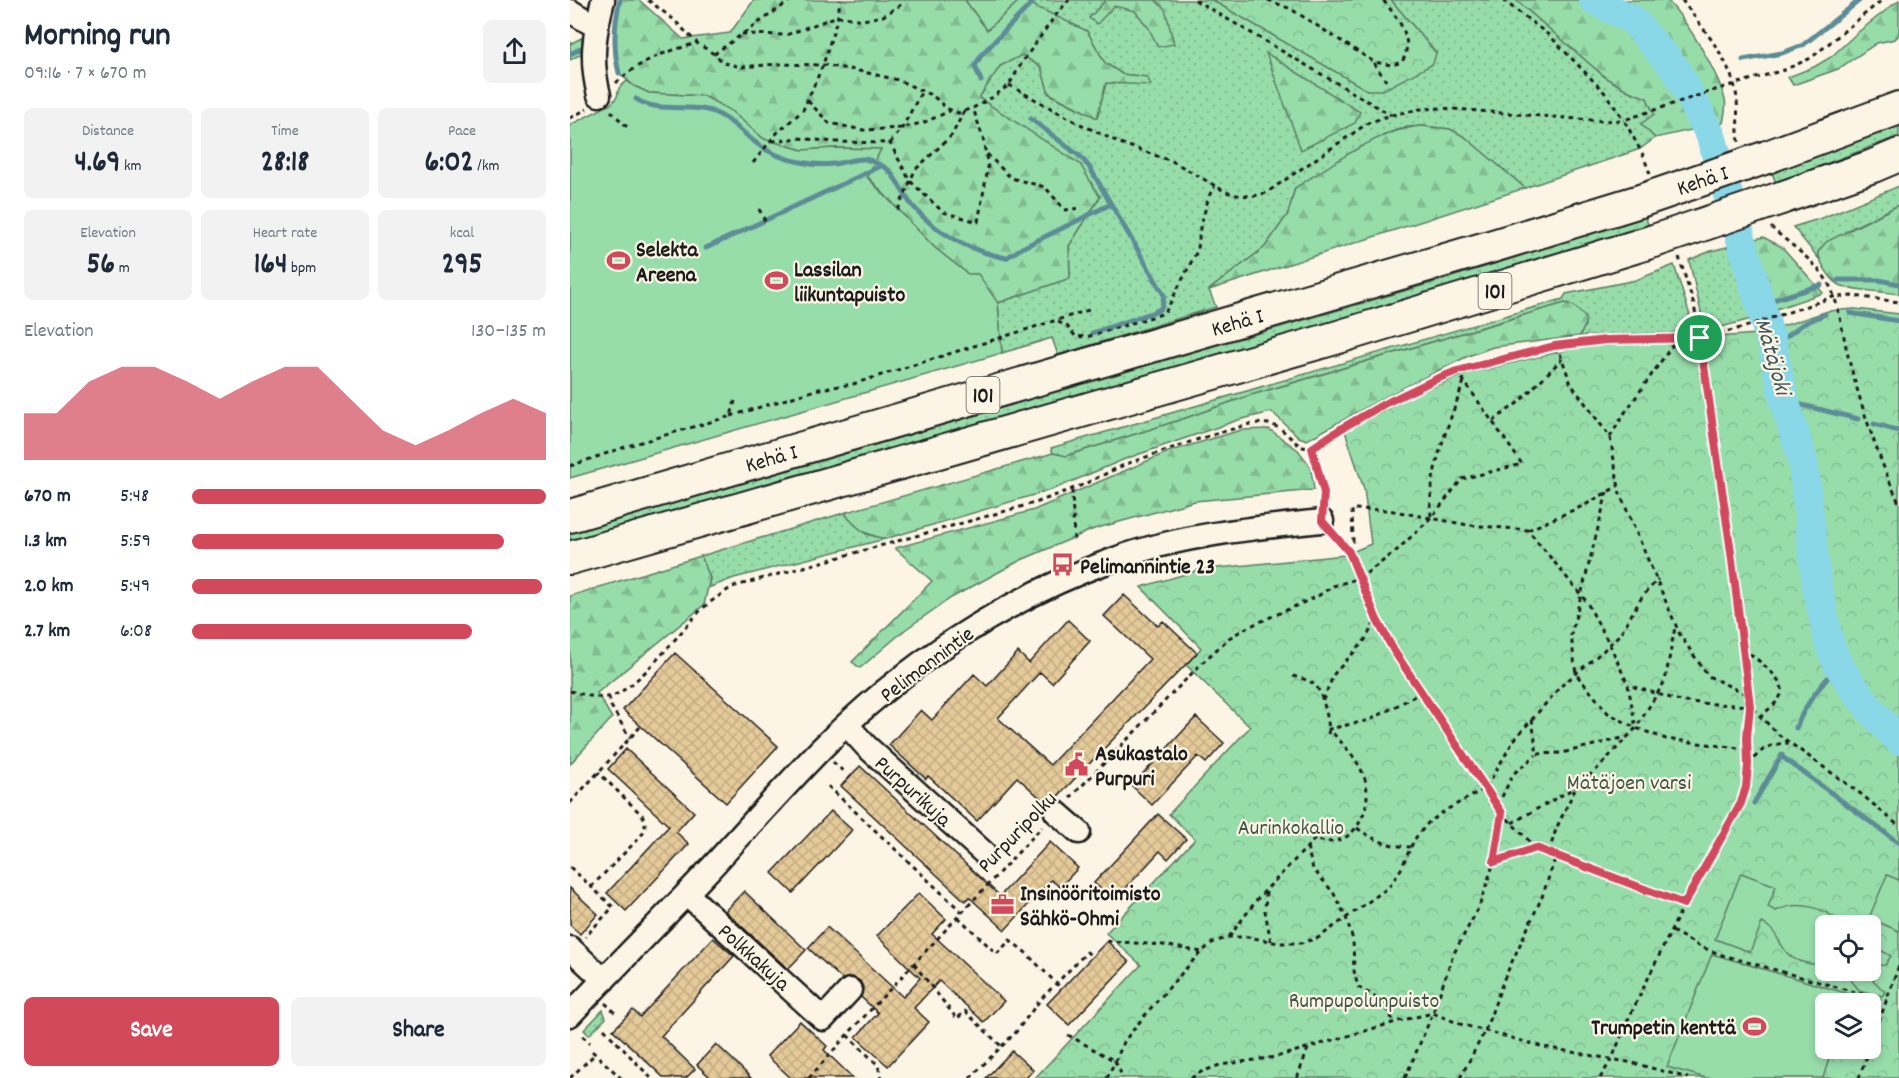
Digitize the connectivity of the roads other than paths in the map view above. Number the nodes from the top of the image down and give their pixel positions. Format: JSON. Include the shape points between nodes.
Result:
{"nodes":[{"id":1,"x":603,"y":0,"type":"edge"},
{"id":2,"x":570,"y":11,"type":"edge"},
{"id":3,"x":597,"y":27,"type":"junction"},
{"id":4,"x":1899,"y":86,"type":"edge"},
{"id":5,"x":599,"y":95,"type":"road end"},
{"id":6,"x":1899,"y":108,"type":"edge"},
{"id":7,"x":1797,"y":145,"type":"junction"},
{"id":8,"x":1890,"y":161,"type":"edge"},
{"id":9,"x":570,"y":516,"type":"edge"},
{"id":10,"x":1322,"y":521,"type":"road end"},
{"id":11,"x":570,"y":558,"type":"edge"},
{"id":12,"x":847,"y":725,"type":"junction"},
{"id":13,"x":1056,"y":812,"type":"road end"},
{"id":14,"x":1079,"y":832,"type":"dead end"},
{"id":15,"x":983,"y":852,"type":"dead end"},
{"id":16,"x":687,"y":894,"type":"junction"},
{"id":17,"x":571,"y":950,"type":"edge"},
{"id":18,"x":604,"y":980,"type":"junction"},
{"id":19,"x":850,"y":990,"type":"dead end"},
{"id":20,"x":570,"y":1015,"type":"edge"}],
"edges":[{"from":1,"to":3,"type":"street"},
{"from":2,"to":3,"type":"street"},
{"from":3,"to":5,"type":"street","via":[[593,60]]},
{"from":4,"to":7,"type":"highway"},
{"from":6,"to":7,"type":"highway","name":"Kehä I","number":"101"},
{"from":7,"to":9,"type":"highway","name":"Kehä I","number":"101","bridge":true,"via":[[1640,201],[1493,246]]},
{"from":8,"to":11,"type":"highway","name":"Kehä I","number":"101","bridge":true,"via":[[1654,242],[1323,342]]},
{"from":10,"to":12,"type":"street","name":"Pelimannintie","via":[[1175,542],[1117,558],[1058,582],[946,644]]},
{"from":12,"to":15,"type":"street","name":"Purpurikuja","via":[[866,747]]},
{"from":12,"to":16,"type":"street","name":"Pelimannintie"},
{"from":13,"to":14,"type":"street"},
{"from":16,"to":18,"type":"street","name":"Pelimannintie"},
{"from":16,"to":19,"type":"street","name":"Polkkakuja","via":[[823,1019]]},
{"from":17,"to":18,"type":"street"},
{"from":18,"to":20,"type":"street","name":"Pelimannintie"}]}
